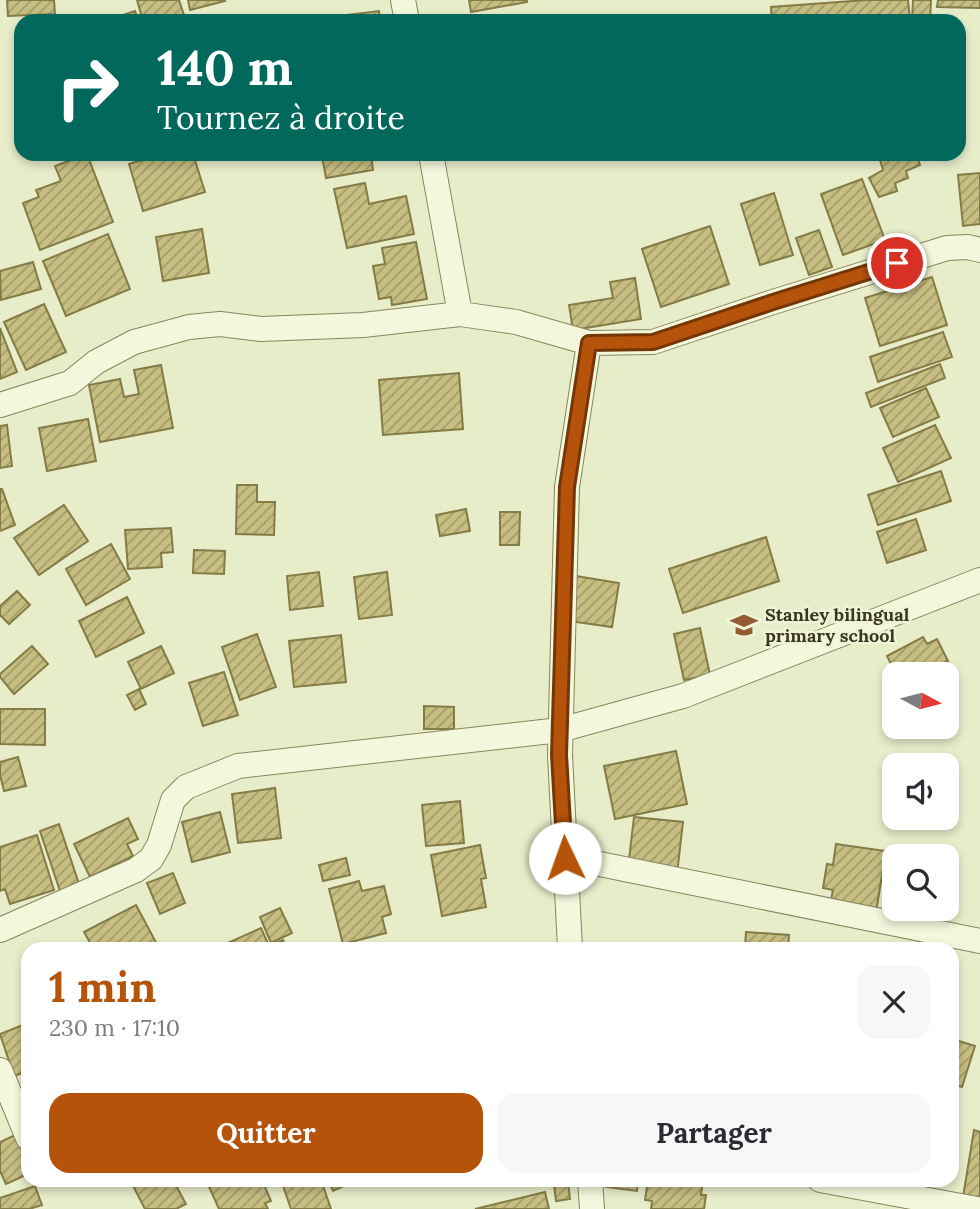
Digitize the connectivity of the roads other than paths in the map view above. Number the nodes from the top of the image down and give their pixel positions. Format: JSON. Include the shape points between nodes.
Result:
{"nodes":[{"id":1,"x":432,"y":161,"type":"edge"},
{"id":2,"x":980,"y":250,"type":"edge"},
{"id":3,"x":460,"y":314,"type":"junction"},
{"id":4,"x":589,"y":343,"type":"junction"},
{"id":5,"x":0,"y":405,"type":"edge"},
{"id":6,"x":980,"y":580,"type":"edge"},
{"id":7,"x":560,"y":730,"type":"junction"},
{"id":8,"x":565,"y":858,"type":"junction"},
{"id":9,"x":0,"y":930,"type":"edge"},
{"id":10,"x":980,"y":941,"type":"edge"},
{"id":11,"x":570,"y":942,"type":"edge"},
{"id":12,"x":0,"y":1070,"type":"edge"},
{"id":13,"x":21,"y":1121,"type":"edge"},
{"id":14,"x":590,"y":1187,"type":"edge"},
{"id":15,"x":858,"y":1187,"type":"edge"},
{"id":16,"x":592,"y":1209,"type":"edge"},
{"id":17,"x":977,"y":1209,"type":"edge"}],
"edges":[{"from":1,"to":3,"type":"street"},
{"from":2,"to":4,"type":"street","via":[[947,248],[653,342]]},
{"from":3,"to":4,"type":"street","via":[[516,322]]},
{"from":3,"to":5,"type":"street","via":[[363,324],[189,327],[134,342],[96,362],[70,383]]},
{"from":4,"to":7,"type":"street","via":[[567,487]]},
{"from":6,"to":7,"type":"street","via":[[683,696]]},
{"from":7,"to":8,"type":"street"},
{"from":7,"to":9,"type":"street","via":[[238,766],[186,787],[173,800],[159,845],[136,870]]},
{"from":8,"to":10,"type":"street"},
{"from":8,"to":11,"type":"street"},
{"from":12,"to":13,"type":"street"},
{"from":14,"to":16,"type":"street"},
{"from":15,"to":17,"type":"street"}]}
